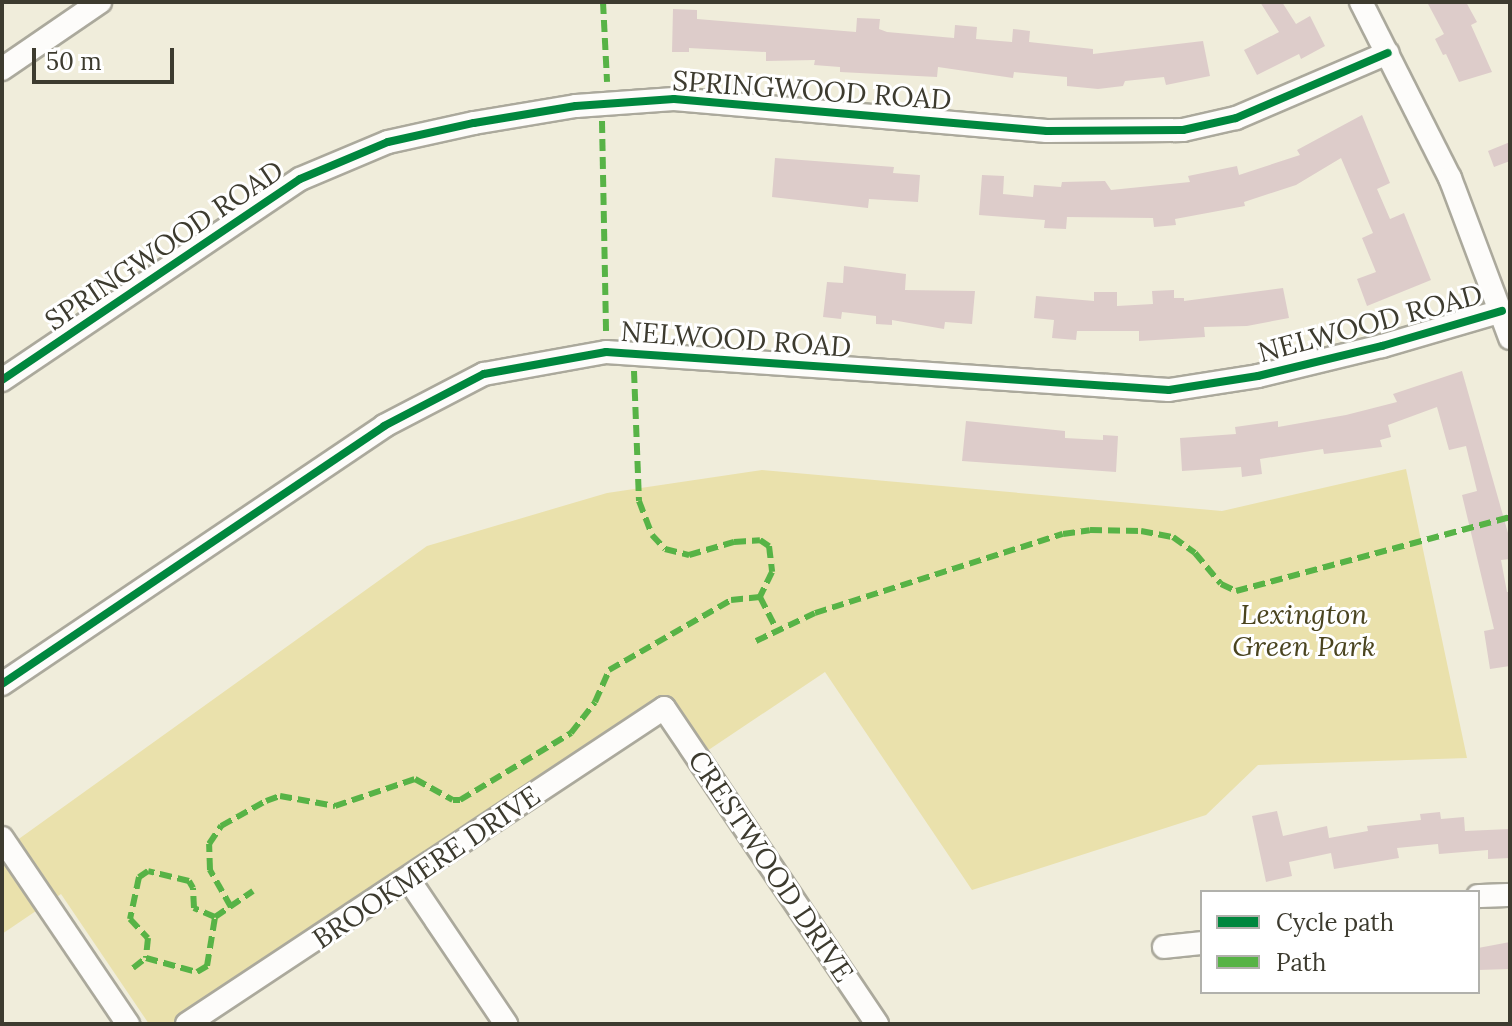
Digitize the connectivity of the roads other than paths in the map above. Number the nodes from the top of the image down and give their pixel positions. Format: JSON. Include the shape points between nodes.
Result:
{"nodes":[{"id":1,"x":100,"y":2,"type":"edge"},
{"id":2,"x":1361,"y":2,"type":"edge"},
{"id":3,"x":1388,"y":53,"type":"junction"},
{"id":4,"x":2,"y":69,"type":"edge"},
{"id":5,"x":1502,"y":311,"type":"junction"},
{"id":6,"x":1510,"y":338,"type":"edge"},
{"id":7,"x":2,"y":380,"type":"edge"},
{"id":8,"x":2,"y":684,"type":"edge"},
{"id":9,"x":664,"y":708,"type":"joint"},
{"id":10,"x":2,"y":838,"type":"edge"},
{"id":11,"x":409,"y":880,"type":"junction"},
{"id":12,"x":1510,"y":895,"type":"edge"},
{"id":13,"x":1480,"y":896,"type":"edge"},
{"id":14,"x":1200,"y":943,"type":"edge"},
{"id":15,"x":1164,"y":947,"type":"dead end"},
{"id":16,"x":128,"y":1024,"type":"edge"},
{"id":17,"x":187,"y":1024,"type":"edge"},
{"id":18,"x":506,"y":1024,"type":"edge"},
{"id":19,"x":877,"y":1024,"type":"edge"}],
"edges":[{"from":1,"to":4,"type":"street"},
{"from":2,"to":3,"type":"street"},
{"from":3,"to":5,"type":"street","via":[[1450,178]]},
{"from":3,"to":7,"type":"street","name":"SPRINGWOOD ROAD","via":[[1236,118],[1183,130],[1047,131],[674,99],[562,109],[388,142],[300,179]]},
{"from":5,"to":6,"type":"street"},
{"from":5,"to":8,"type":"street","name":"NELWOOD ROAD","via":[[1274,372],[1169,390],[606,352],[484,374],[384,426]]},
{"from":9,"to":11,"type":"street","name":"BROOKMERE DRIVE"},
{"from":9,"to":19,"type":"street","name":"CRESTWOOD DRIVE"},
{"from":10,"to":16,"type":"street"},
{"from":11,"to":17,"type":"street","name":"BROOKMERE DRIVE"},
{"from":11,"to":18,"type":"street"},
{"from":12,"to":13,"type":"street"},
{"from":14,"to":15,"type":"street"}]}
